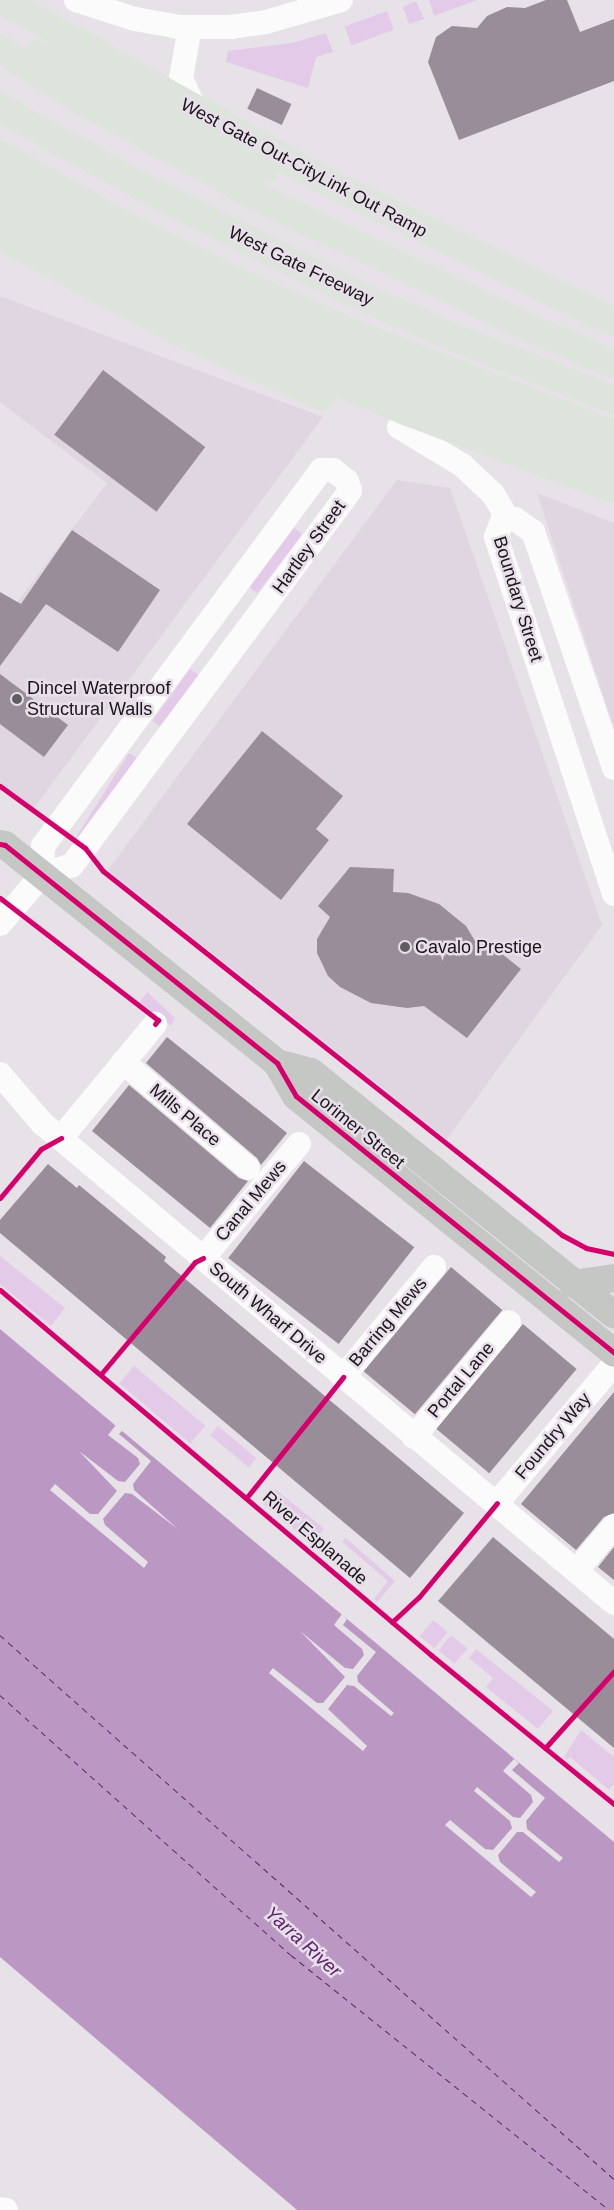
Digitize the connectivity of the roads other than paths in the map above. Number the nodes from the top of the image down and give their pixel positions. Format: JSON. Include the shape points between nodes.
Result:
{"nodes":[{"id":1,"x":2,"y":0,"type":"edge"},
{"id":2,"x":76,"y":0,"type":"edge"},
{"id":3,"x":339,"y":0,"type":"edge"},
{"id":4,"x":190,"y":27,"type":"junction"},
{"id":5,"x":0,"y":34,"type":"edge"},
{"id":6,"x":0,"y":49,"type":"edge"},
{"id":7,"x":0,"y":102,"type":"edge"},
{"id":8,"x":0,"y":108,"type":"edge"},
{"id":9,"x":196,"y":111,"type":"junction"},
{"id":10,"x":47,"y":134,"type":"junction"},
{"id":11,"x":0,"y":155,"type":"edge"},
{"id":12,"x":0,"y":184,"type":"edge"},
{"id":13,"x":0,"y":214,"type":"edge"},
{"id":14,"x":0,"y":236,"type":"edge"},
{"id":15,"x":614,"y":322,"type":"edge"},
{"id":16,"x":614,"y":335,"type":"edge"},
{"id":17,"x":614,"y":364,"type":"edge"},
{"id":18,"x":614,"y":400,"type":"edge"},
{"id":19,"x":399,"y":427,"type":"junction"},
{"id":20,"x":614,"y":434,"type":"edge"},
{"id":21,"x":614,"y":461,"type":"edge"},
{"id":22,"x":614,"y":489,"type":"edge"},
{"id":23,"x":614,"y":508,"type":"edge"},
{"id":24,"x":508,"y":519,"type":"junction"},
{"id":25,"x":214,"y":614,"type":"junction"},
{"id":26,"x":244,"y":636,"type":"junction"},
{"id":27,"x":129,"y":730,"type":"junction"},
{"id":28,"x":158,"y":751,"type":"junction"},
{"id":29,"x":614,"y":768,"type":"edge"},
{"id":30,"x":2,"y":840,"type":"edge"},
{"id":31,"x":42,"y":875,"type":"junction"},
{"id":32,"x":614,"y":894,"type":"edge"},
{"id":33,"x":0,"y":924,"type":"edge"},
{"id":34,"x":155,"y":1024,"type":"dead end"},
{"id":35,"x":123,"y":1062,"type":"junction"},
{"id":36,"x":277,"y":1063,"type":"junction"},
{"id":37,"x":0,"y":1074,"type":"edge"},
{"id":38,"x":61,"y":1138,"type":"junction"},
{"id":39,"x":299,"y":1144,"type":"dead end"},
{"id":40,"x":248,"y":1168,"type":"dead end"},
{"id":41,"x":203,"y":1258,"type":"junction"},
{"id":42,"x":434,"y":1267,"type":"dead end"},
{"id":43,"x":614,"y":1278,"type":"edge"},
{"id":44,"x":573,"y":1284,"type":"junction"},
{"id":45,"x":614,"y":1316,"type":"edge"},
{"id":46,"x":509,"y":1322,"type":"dead end"},
{"id":47,"x":611,"y":1351,"type":"edge"},
{"id":48,"x":343,"y":1377,"type":"junction"},
{"id":49,"x":414,"y":1437,"type":"junction"},
{"id":50,"x":497,"y":1503,"type":"junction"},
{"id":51,"x":614,"y":1526,"type":"edge"},
{"id":52,"x":576,"y":1571,"type":"junction"},
{"id":53,"x":614,"y":1603,"type":"edge"},
{"id":54,"x":0,"y":2209,"type":"edge"},
{"id":55,"x":6,"y":2210,"type":"edge"}],
"edges":[{"from":1,"to":9,"type":"highway","name":"West Gate Out-CityLink Out Ramp"},
{"from":2,"to":4,"type":"street","via":[[135,20]]},
{"from":3,"to":4,"type":"street","via":[[266,22],[230,27]]},
{"from":4,"to":9,"type":"street","via":[[180,78]]},
{"from":5,"to":16,"type":"highway","via":[[374,225]]},
{"from":6,"to":17,"type":"highway","via":[[76,97],[249,193],[532,329]]},
{"from":7,"to":10,"type":"highway"},
{"from":8,"to":10,"type":"highway","name":"West Gate Freeway"},
{"from":9,"to":15,"type":"highway","name":"West Gate Out-CityLink Out Ramp","via":[[328,183]]},
{"from":10,"to":18,"type":"highway","name":"West Gate Freeway","via":[[202,218],[358,295],[462,341]]},
{"from":11,"to":20,"type":"highway","via":[[120,223],[243,284],[358,336]]},
{"from":12,"to":21,"type":"highway","via":[[127,256],[284,331],[423,389]]},
{"from":13,"to":22,"type":"highway","via":[[120,280],[295,364],[410,413]]},
{"from":14,"to":19,"type":"highway","via":[[179,332],[271,375]]},
{"from":19,"to":23,"type":"highway"},
{"from":19,"to":24,"type":"street","via":[[462,465],[493,494]]},
{"from":24,"to":29,"type":"street","name":"Boundary Street","via":[[523,522],[535,536]]},
{"from":24,"to":32,"type":"street","name":"Boundary Street","via":[[499,523],[496,537]]},
{"from":25,"to":26,"type":"street"},
{"from":25,"to":26,"type":"street","name":"Hartley Street","via":[[321,470],[333,470],[347,481],[350,491]]},
{"from":25,"to":27,"type":"street","name":"Hartley Street"},
{"from":26,"to":28,"type":"street","name":"Hartley Street"},
{"from":27,"to":28,"type":"street"},
{"from":27,"to":31,"type":"street","name":"Hartley Street","via":[[43,846]]},
{"from":28,"to":31,"type":"street","name":"Hartley Street","via":[[70,868]]},
{"from":30,"to":31,"type":"main road","name":"Lorimer Street"},
{"from":31,"to":33,"type":"street"},
{"from":31,"to":36,"type":"main road","name":"Lorimer Street"},
{"from":34,"to":35,"type":"street"},
{"from":35,"to":38,"type":"street"},
{"from":35,"to":40,"type":"street","name":"Mills Place"},
{"from":36,"to":44,"type":"main road","name":"Lorimer Street","via":[[311,1072]]},
{"from":36,"to":47,"type":"main road","name":"Lorimer Street","via":[[296,1096]]},
{"from":37,"to":38,"type":"street","name":"South Wharf Drive","via":[[29,1110]]},
{"from":38,"to":41,"type":"street","name":"South Wharf Drive"},
{"from":39,"to":41,"type":"street","name":"Canal Mews"},
{"from":41,"to":48,"type":"street","name":"South Wharf Drive"},
{"from":42,"to":48,"type":"street","name":"Barring Mews"},
{"from":43,"to":44,"type":"main road"},
{"from":44,"to":45,"type":"main road","name":"Lorimer Street"},
{"from":46,"to":49,"type":"street","name":"Portal Lane"},
{"from":47,"to":50,"type":"street","name":"Foundry Way"},
{"from":48,"to":49,"type":"street","name":"South Wharf Drive"},
{"from":49,"to":50,"type":"street","name":"South Wharf Drive"},
{"from":50,"to":52,"type":"street","name":"South Wharf Drive"},
{"from":51,"to":52,"type":"street"},
{"from":52,"to":53,"type":"street","name":"South Wharf Drive"},
{"from":54,"to":55,"type":"street"}]}
